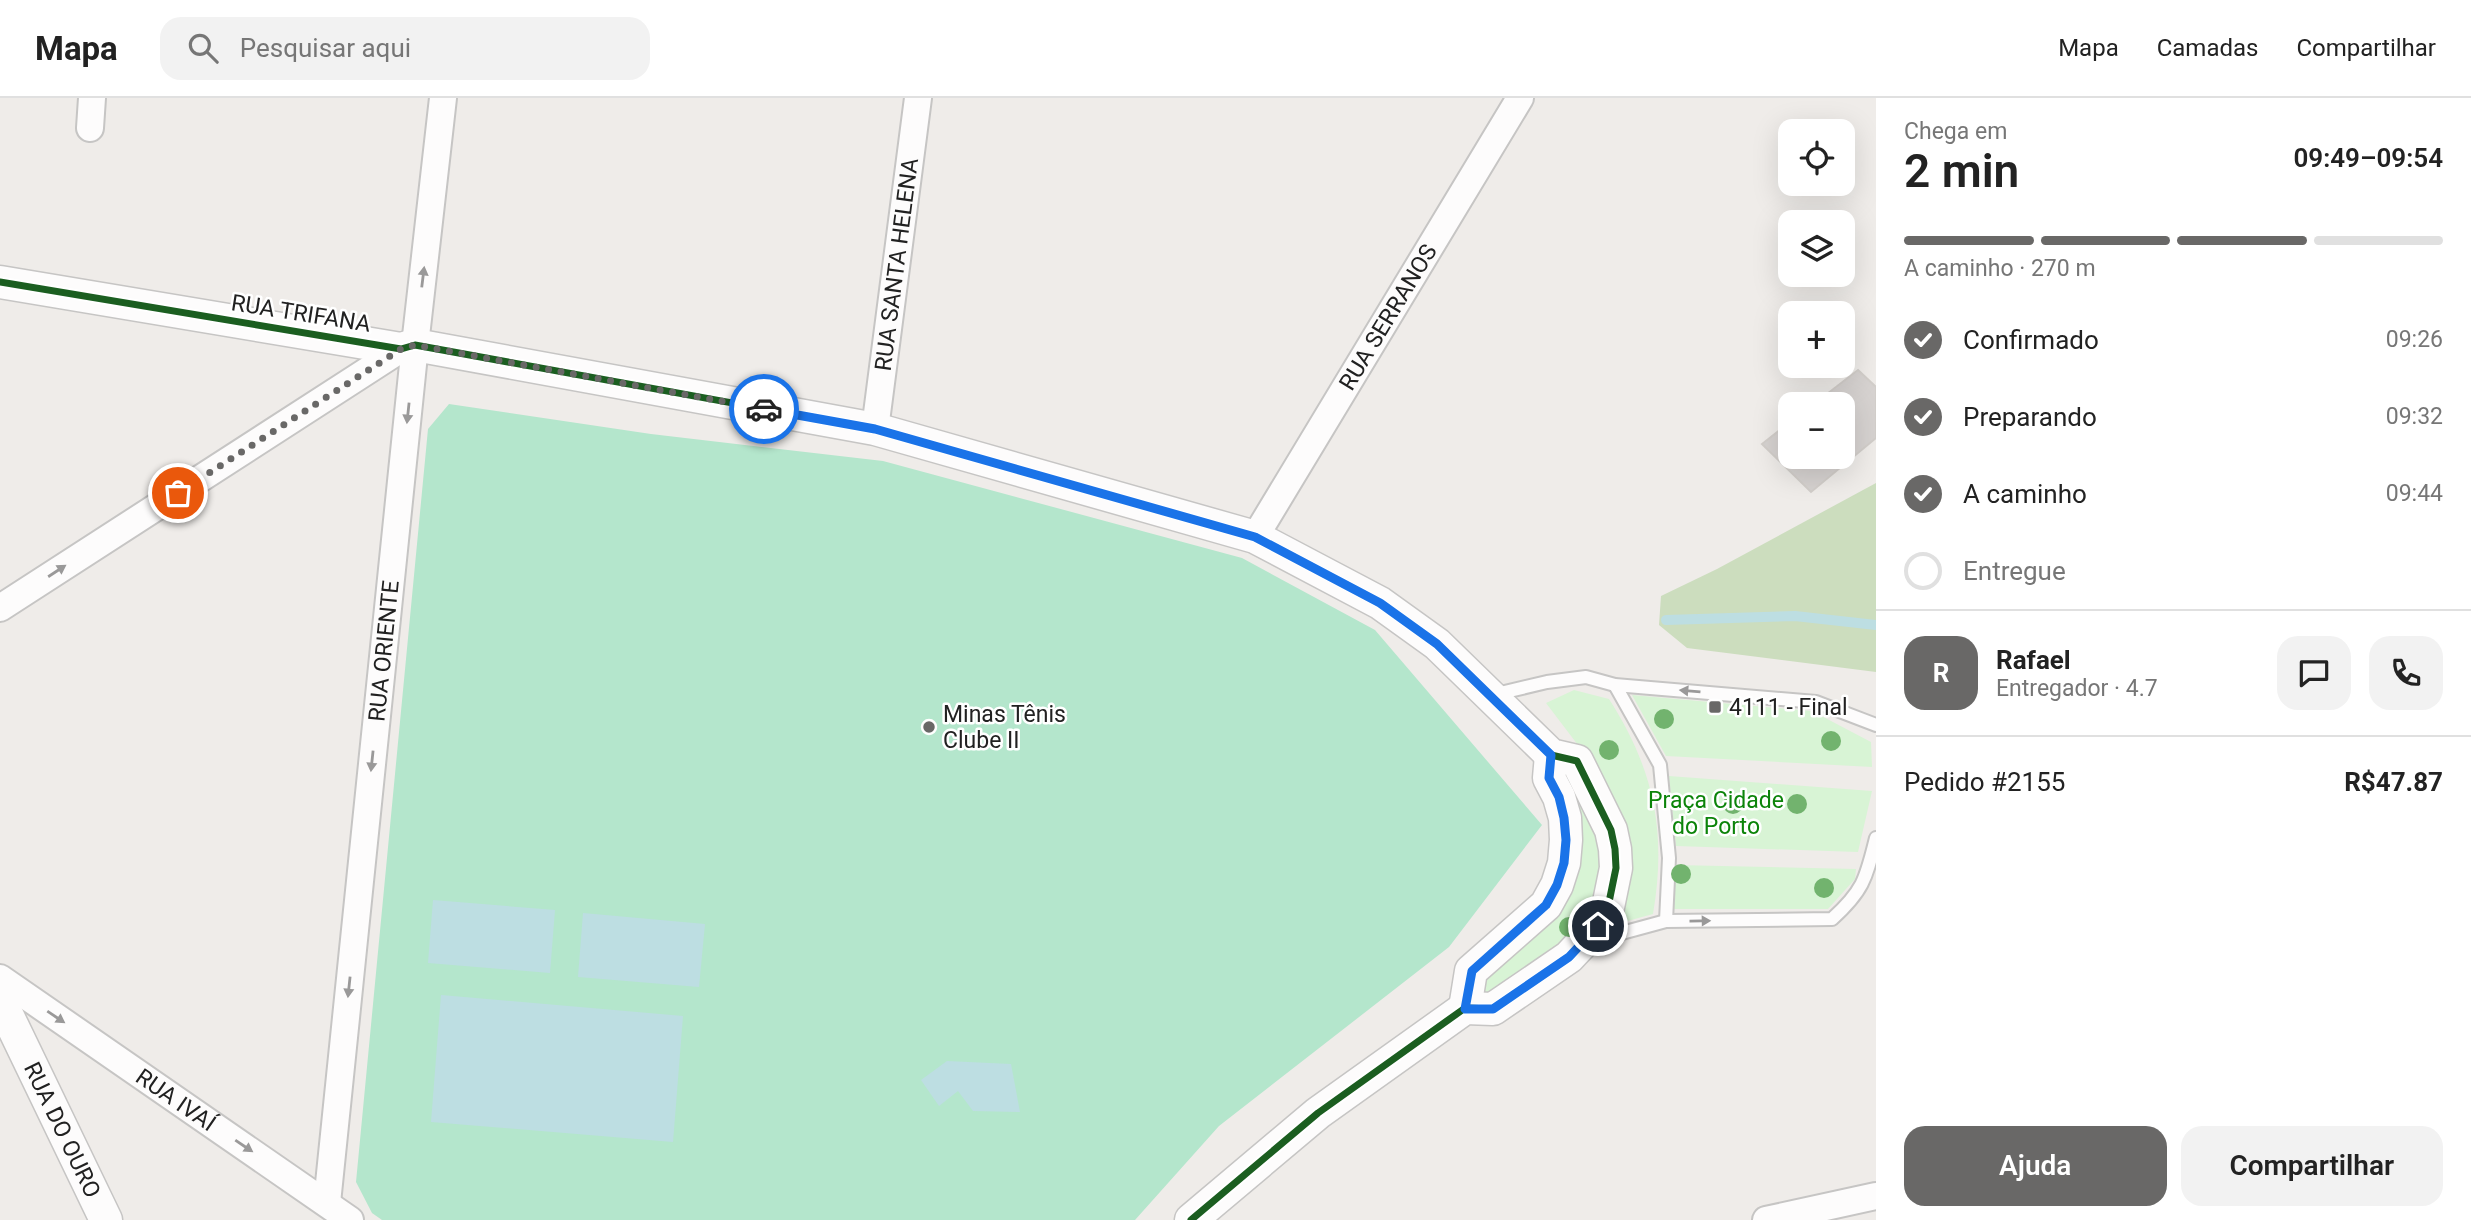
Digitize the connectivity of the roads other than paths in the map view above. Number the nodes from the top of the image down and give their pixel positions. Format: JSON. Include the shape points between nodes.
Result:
{"nodes":[{"id":1,"x":92,"y":98,"type":"edge"},
{"id":2,"x":443,"y":98,"type":"edge"},
{"id":3,"x":918,"y":98,"type":"edge"},
{"id":4,"x":1520,"y":98,"type":"edge"},
{"id":5,"x":90,"y":128,"type":"dead end"},
{"id":6,"x":0,"y":282,"type":"edge"},
{"id":7,"x":408,"y":347,"type":"junction"},
{"id":8,"x":875,"y":429,"type":"junction"},
{"id":9,"x":1255,"y":537,"type":"junction"},
{"id":10,"x":0,"y":608,"type":"edge"},
{"id":11,"x":1615,"y":685,"type":"junction"},
{"id":12,"x":1491,"y":695,"type":"junction"},
{"id":13,"x":1876,"y":724,"type":"edge"},
{"id":14,"x":1551,"y":755,"type":"junction"},
{"id":15,"x":1876,"y":838,"type":"edge"},
{"id":16,"x":1666,"y":921,"type":"junction"},
{"id":17,"x":1585,"y":943,"type":"junction"},
{"id":18,"x":0,"y":978,"type":"edge"},
{"id":19,"x":0,"y":1000,"type":"edge"},
{"id":20,"x":1465,"y":1009,"type":"junction"},
{"id":21,"x":1876,"y":1196,"type":"edge"},
{"id":22,"x":327,"y":1203,"type":"junction"},
{"id":23,"x":1200,"y":1217,"type":"edge"},
{"id":24,"x":106,"y":1220,"type":"edge"},
{"id":25,"x":350,"y":1220,"type":"edge"},
{"id":26,"x":1766,"y":1220,"type":"edge"}],
"edges":[{"from":1,"to":5,"type":"street"},
{"from":7,"to":2,"type":"street","name":"RUA ORIENTE","one_way":true},
{"from":3,"to":8,"type":"street","name":"RUA SANTA HELENA"},
{"from":4,"to":9,"type":"street","name":"RUA SERRANOS"},
{"from":6,"to":7,"type":"street","name":"RUA TRIFANA"},
{"from":7,"to":8,"type":"street","name":"RUA TRIFANA"},
{"from":10,"to":7,"type":"street","one_way":true},
{"from":7,"to":22,"type":"street","name":"RUA ORIENTE","one_way":true},
{"from":8,"to":9,"type":"street","name":"RUA TRIFANA"},
{"from":9,"to":12,"type":"street","name":"RUA TRIFANA","via":[[1380,603],[1437,644]]},
{"from":11,"to":12,"type":"lane","via":[[1586,677]]},
{"from":13,"to":11,"type":"lane","one_way":true,"via":[[1816,702]]},
{"from":11,"to":16,"type":"lane","via":[[1660,765],[1670,858]]},
{"from":12,"to":14,"type":"street","name":"RUA TRIFANA"},
{"from":14,"to":17,"type":"street","via":[[1577,761],[1611,830],[1615,849],[1608,907]]},
{"from":14,"to":20,"type":"street","via":[[1549,778],[1559,797],[1566,840],[1557,885],[1546,905],[1472,971]]},
{"from":16,"to":15,"type":"lane","one_way":true,"via":[[1832,919],[1866,880]]},
{"from":16,"to":17,"type":"lane"},
{"from":17,"to":20,"type":"street","via":[[1493,1009]]},
{"from":18,"to":22,"type":"street","name":"RUA IVAÍ","one_way":true},
{"from":19,"to":24,"type":"street","name":"RUA DO OURO"},
{"from":20,"to":23,"type":"street","via":[[1318,1113]]},
{"from":21,"to":26,"type":"street"},
{"from":22,"to":25,"type":"street","name":"RUA IVAÍ"}]}
